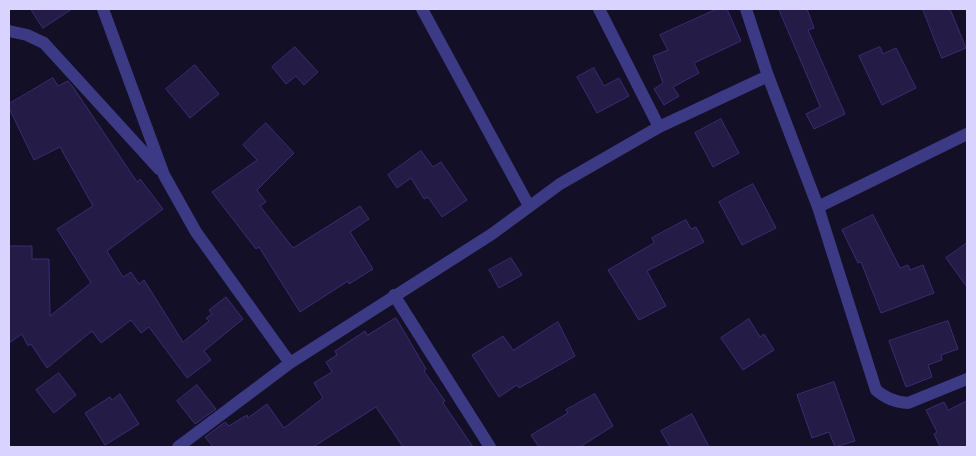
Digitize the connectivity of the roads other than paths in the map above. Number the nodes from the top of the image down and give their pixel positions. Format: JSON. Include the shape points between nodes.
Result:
{"nodes":[{"id":1,"x":104,"y":9,"type":"edge"},
{"id":2,"x":422,"y":9,"type":"edge"},
{"id":3,"x":599,"y":9,"type":"edge"},
{"id":4,"x":746,"y":9,"type":"edge"},
{"id":5,"x":9,"y":31,"type":"edge"},
{"id":6,"x":768,"y":76,"type":"junction"},
{"id":7,"x":659,"y":127,"type":"junction"},
{"id":8,"x":967,"y":134,"type":"edge"},
{"id":9,"x":164,"y":175,"type":"junction"},
{"id":10,"x":529,"y":206,"type":"junction"},
{"id":11,"x":818,"y":207,"type":"junction"},
{"id":12,"x":394,"y":295,"type":"junction"},
{"id":13,"x":290,"y":362,"type":"junction"},
{"id":14,"x":967,"y":379,"type":"edge"},
{"id":15,"x":178,"y":447,"type":"edge"},
{"id":16,"x":490,"y":447,"type":"edge"}],
"edges":[{"from":1,"to":9,"type":"street"},
{"from":2,"to":10,"type":"street"},
{"from":3,"to":7,"type":"street"},
{"from":4,"to":6,"type":"street"},
{"from":5,"to":9,"type":"street","via":[[44,43]]},
{"from":6,"to":7,"type":"street"},
{"from":6,"to":11,"type":"street"},
{"from":7,"to":10,"type":"street","via":[[560,184]]},
{"from":8,"to":11,"type":"street"},
{"from":9,"to":13,"type":"street","via":[[196,232]]},
{"from":10,"to":12,"type":"street","via":[[492,234]]},
{"from":11,"to":14,"type":"street","via":[[876,390],[898,403],[908,403]]},
{"from":12,"to":13,"type":"street"},
{"from":12,"to":16,"type":"street"},
{"from":13,"to":15,"type":"street"}]}
